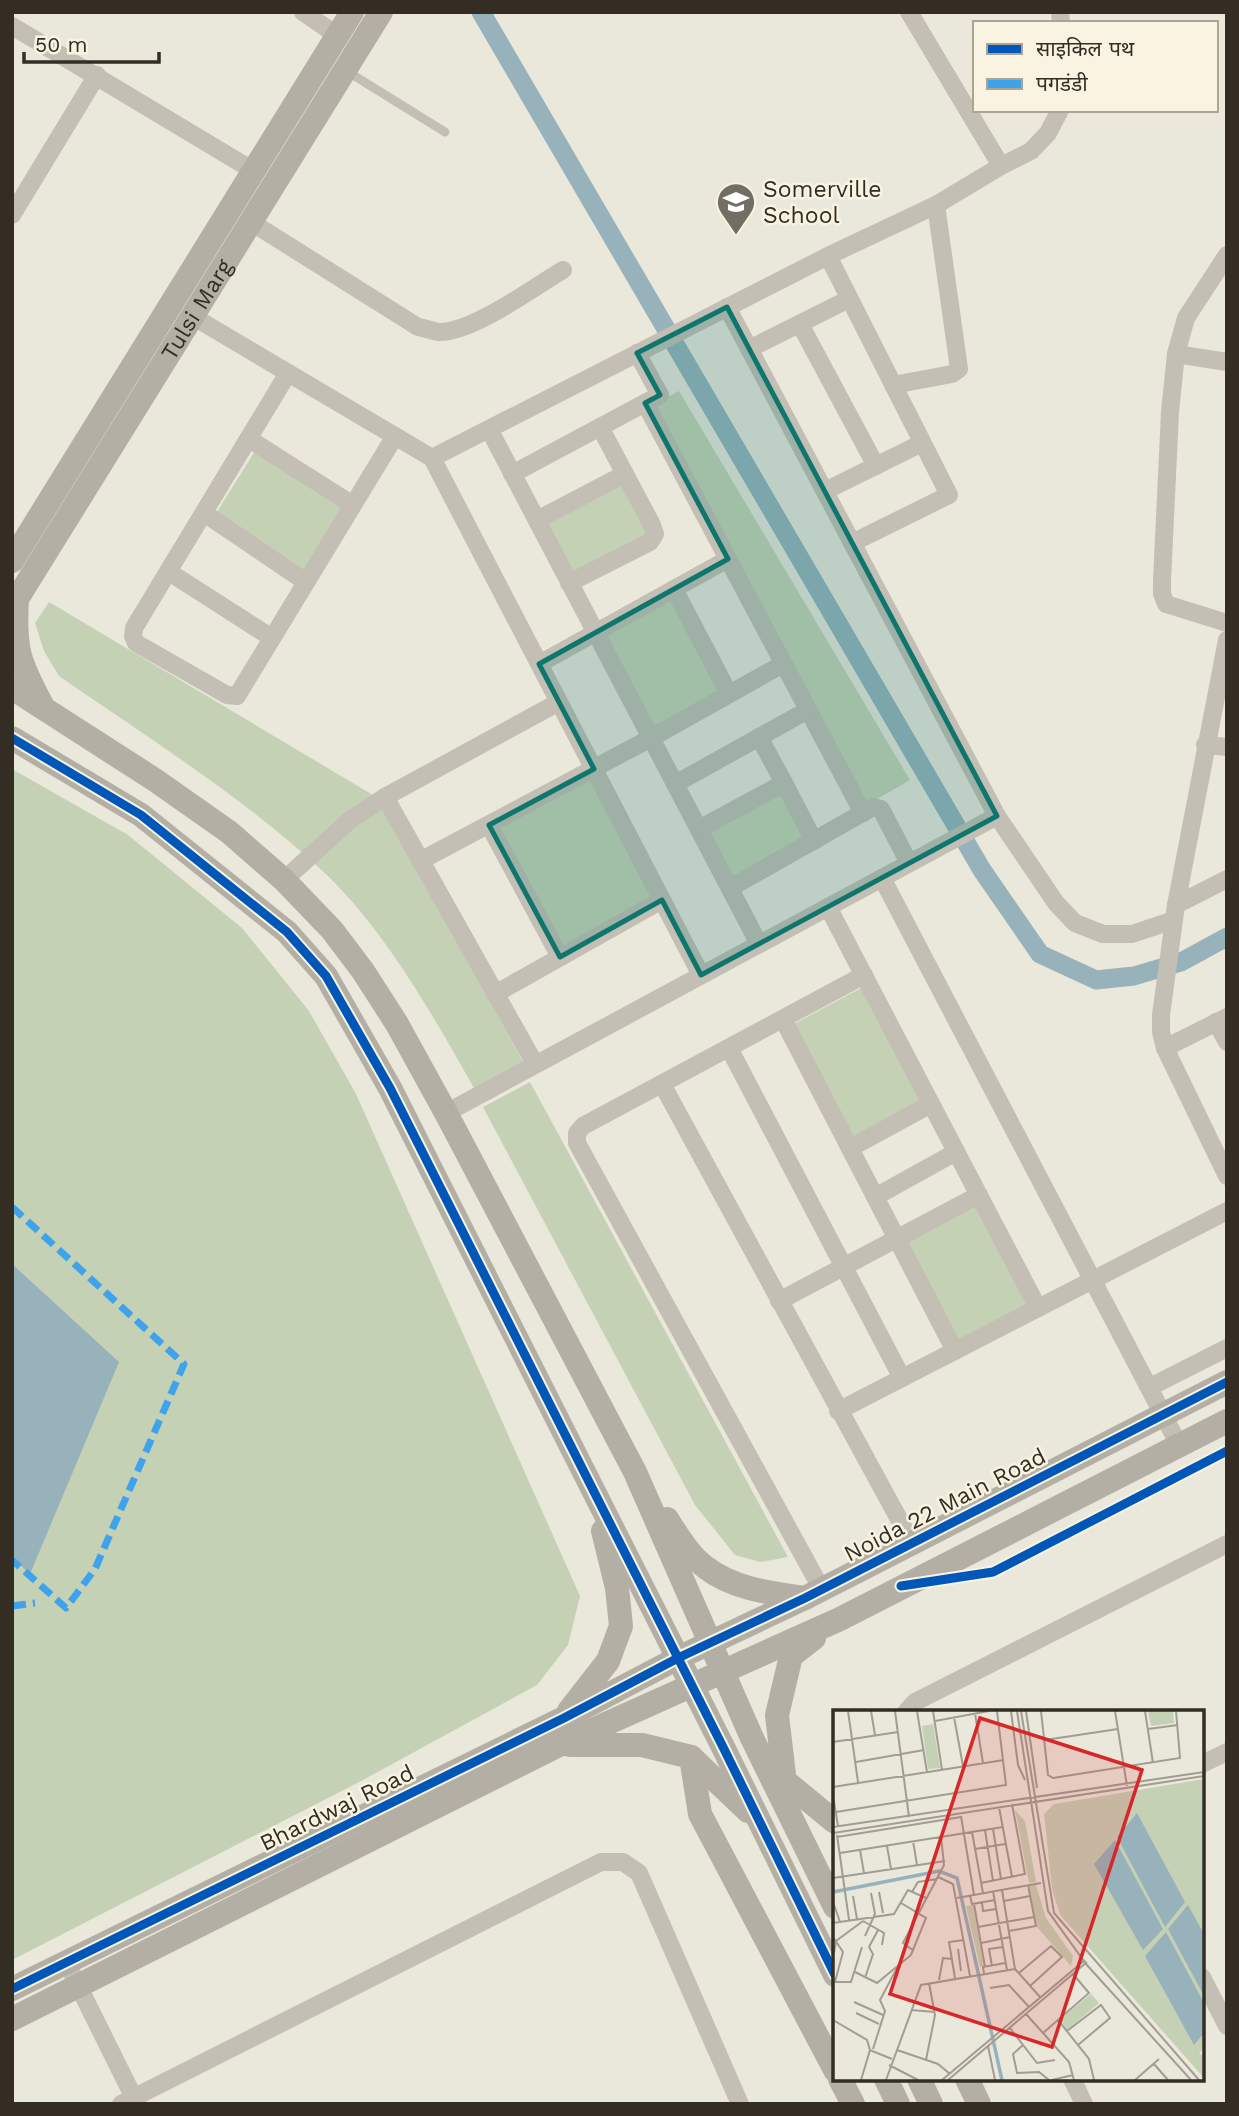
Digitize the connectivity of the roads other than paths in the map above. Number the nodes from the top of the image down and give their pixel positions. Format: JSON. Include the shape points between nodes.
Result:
{"nodes":[{"id":1,"x":303,"y":12,"type":"edge"},
{"id":2,"x":352,"y":12,"type":"edge"},
{"id":3,"x":381,"y":12,"type":"edge"},
{"id":4,"x":909,"y":12,"type":"edge"},
{"id":5,"x":12,"y":26,"type":"edge"},
{"id":6,"x":338,"y":36,"type":"junction"},
{"id":7,"x":345,"y":70,"type":"junction"},
{"id":8,"x":97,"y":75,"type":"junction"},
{"id":9,"x":1059,"y":112,"type":"edge"},
{"id":10,"x":445,"y":132,"type":"dead end"},
{"id":11,"x":1000,"y":166,"type":"junction"},
{"id":12,"x":254,"y":171,"type":"junction"},
{"id":13,"x":18,"y":193,"type":"edge"},
{"id":14,"x":936,"y":205,"type":"junction"},
{"id":15,"x":12,"y":215,"type":"edge"},
{"id":16,"x":250,"y":222,"type":"junction"},
{"id":17,"x":1227,"y":255,"type":"edge"},
{"id":18,"x":828,"y":256,"type":"junction"},
{"id":19,"x":563,"y":270,"type":"dead end"},
{"id":20,"x":849,"y":299,"type":"junction"},
{"id":21,"x":727,"y":307,"type":"junction"},
{"id":22,"x":192,"y":316,"type":"junction"},
{"id":23,"x":800,"y":324,"type":"junction"},
{"id":24,"x":749,"y":349,"type":"junction"},
{"id":25,"x":637,"y":353,"type":"junction"},
{"id":26,"x":1176,"y":354,"type":"junction"},
{"id":27,"x":1227,"y":362,"type":"edge"},
{"id":28,"x":288,"y":373,"type":"junction"},
{"id":29,"x":893,"y":385,"type":"junction"},
{"id":30,"x":645,"y":403,"type":"junction"},
{"id":31,"x":600,"y":427,"type":"junction"},
{"id":32,"x":489,"y":429,"type":"junction"},
{"id":33,"x":395,"y":436,"type":"junction"},
{"id":34,"x":249,"y":439,"type":"junction"},
{"id":35,"x":922,"y":443,"type":"junction"},
{"id":36,"x":432,"y":458,"type":"junction"},
{"id":37,"x":876,"y":466,"type":"junction"},
{"id":38,"x":512,"y":474,"type":"junction"},
{"id":39,"x":625,"y":474,"type":"junction"},
{"id":40,"x":825,"y":491,"type":"junction"},
{"id":41,"x":353,"y":505,"type":"junction"},
{"id":42,"x":204,"y":513,"type":"junction"},
{"id":43,"x":537,"y":520,"type":"junction"},
{"id":44,"x":852,"y":543,"type":"junction"},
{"id":45,"x":14,"y":553,"type":"edge"},
{"id":46,"x":728,"y":559,"type":"junction"},
{"id":47,"x":169,"y":572,"type":"junction"},
{"id":48,"x":306,"y":582,"type":"junction"},
{"id":49,"x":569,"y":583,"type":"junction"},
{"id":50,"x":674,"y":589,"type":"junction"},
{"id":51,"x":14,"y":603,"type":"edge"},
{"id":52,"x":1227,"y":623,"type":"edge"},
{"id":53,"x":596,"y":633,"type":"junction"},
{"id":54,"x":272,"y":638,"type":"junction"},
{"id":55,"x":1227,"y":640,"type":"edge"},
{"id":56,"x":539,"y":664,"type":"junction"},
{"id":57,"x":783,"y":664,"type":"junction"},
{"id":58,"x":12,"y":688,"type":"edge"},
{"id":59,"x":729,"y":694,"type":"junction"},
{"id":60,"x":559,"y":702,"type":"junction"},
{"id":61,"x":45,"y":709,"type":"junction"},
{"id":62,"x":808,"y":710,"type":"junction"},
{"id":63,"x":759,"y":737,"type":"junction"},
{"id":64,"x":12,"y":738,"type":"edge"},
{"id":65,"x":651,"y":738,"type":"junction"},
{"id":66,"x":1205,"y":745,"type":"junction"},
{"id":67,"x":1227,"y":747,"type":"edge"},
{"id":68,"x":594,"y":769,"type":"junction"},
{"id":69,"x":784,"y":783,"type":"junction"},
{"id":70,"x":675,"y":784,"type":"junction"},
{"id":71,"x":385,"y":797,"type":"junction"},
{"id":72,"x":863,"y":813,"type":"junction"},
{"id":73,"x":997,"y":816,"type":"junction"},
{"id":74,"x":488,"y":825,"type":"junction"},
{"id":75,"x":699,"y":829,"type":"junction"},
{"id":76,"x":814,"y":841,"type":"junction"},
{"id":77,"x":421,"y":861,"type":"junction"},
{"id":78,"x":909,"y":863,"type":"junction"},
{"id":79,"x":882,"y":878,"type":"junction"},
{"id":80,"x":284,"y":880,"type":"junction"},
{"id":81,"x":1227,"y":880,"type":"edge"},
{"id":82,"x":730,"y":888,"type":"junction"},
{"id":83,"x":662,"y":900,"type":"junction"},
{"id":84,"x":828,"y":907,"type":"junction"},
{"id":85,"x":1174,"y":920,"type":"junction"},
{"id":86,"x":759,"y":944,"type":"junction"},
{"id":87,"x":560,"y":957,"type":"junction"},
{"id":88,"x":701,"y":975,"type":"junction"},
{"id":89,"x":864,"y":975,"type":"junction"},
{"id":90,"x":495,"y":993,"type":"junction"},
{"id":91,"x":783,"y":1019,"type":"junction"},
{"id":92,"x":1222,"y":1019,"type":"edge"},
{"id":93,"x":1227,"y":1042,"type":"edge"},
{"id":94,"x":729,"y":1048,"type":"junction"},
{"id":95,"x":1165,"y":1048,"type":"junction"},
{"id":96,"x":535,"y":1064,"type":"junction"},
{"id":97,"x":662,"y":1084,"type":"junction"},
{"id":98,"x":931,"y":1104,"type":"junction"},
{"id":99,"x":446,"y":1112,"type":"junction"},
{"id":100,"x":1220,"y":1145,"type":"edge"},
{"id":101,"x":850,"y":1148,"type":"junction"},
{"id":102,"x":956,"y":1152,"type":"junction"},
{"id":103,"x":1227,"y":1176,"type":"edge"},
{"id":104,"x":979,"y":1195,"type":"junction"},
{"id":105,"x":875,"y":1197,"type":"junction"},
{"id":106,"x":1227,"y":1211,"type":"edge"},
{"id":107,"x":897,"y":1239,"type":"junction"},
{"id":108,"x":844,"y":1267,"type":"junction"},
{"id":109,"x":1094,"y":1280,"type":"junction"},
{"id":110,"x":779,"y":1301,"type":"junction"},
{"id":111,"x":1038,"y":1308,"type":"junction"},
{"id":112,"x":1227,"y":1348,"type":"edge"},
{"id":113,"x":955,"y":1351,"type":"junction"},
{"id":114,"x":902,"y":1378,"type":"junction"},
{"id":115,"x":1227,"y":1382,"type":"edge"},
{"id":116,"x":1150,"y":1387,"type":"junction"},
{"id":117,"x":838,"y":1411,"type":"junction"},
{"id":118,"x":1163,"y":1415,"type":"junction"},
{"id":119,"x":1227,"y":1420,"type":"edge"},
{"id":120,"x":1180,"y":1445,"type":"junction"},
{"id":121,"x":635,"y":1472,"type":"junction"},
{"id":122,"x":594,"y":1490,"type":"junction"},
{"id":123,"x":912,"y":1543,"type":"junction"},
{"id":124,"x":1227,"y":1544,"type":"edge"},
{"id":125,"x":813,"y":1594,"type":"junction"},
{"id":126,"x":839,"y":1619,"type":"junction"},
{"id":127,"x":710,"y":1644,"type":"junction"},
{"id":128,"x":678,"y":1658,"type":"junction"},
{"id":129,"x":723,"y":1673,"type":"junction"},
{"id":130,"x":691,"y":1686,"type":"junction"},
{"id":131,"x":908,"y":1710,"type":"edge"},
{"id":132,"x":564,"y":1718,"type":"junction"},
{"id":133,"x":559,"y":1745,"type":"junction"},
{"id":134,"x":1227,"y":1752,"type":"edge"},
{"id":135,"x":691,"y":1757,"type":"junction"},
{"id":136,"x":1204,"y":1764,"type":"edge"},
{"id":137,"x":785,"y":1781,"type":"junction"},
{"id":138,"x":788,"y":1812,"type":"junction"},
{"id":139,"x":833,"y":1820,"type":"edge"},
{"id":140,"x":759,"y":1821,"type":"junction"},
{"id":141,"x":833,"y":1903,"type":"edge"},
{"id":142,"x":67,"y":1962,"type":"junction"},
{"id":143,"x":833,"y":1971,"type":"edge"},
{"id":144,"x":1204,"y":1982,"type":"edge"},
{"id":145,"x":78,"y":1985,"type":"junction"},
{"id":146,"x":12,"y":1989,"type":"edge"},
{"id":147,"x":12,"y":2018,"type":"edge"},
{"id":148,"x":1227,"y":2026,"type":"edge"},
{"id":149,"x":833,"y":2066,"type":"edge"},
{"id":150,"x":841,"y":2081,"type":"edge"},
{"id":151,"x":887,"y":2081,"type":"edge"},
{"id":152,"x":920,"y":2081,"type":"edge"},
{"id":153,"x":968,"y":2081,"type":"edge"},
{"id":154,"x":1073,"y":2081,"type":"edge"},
{"id":155,"x":131,"y":2102,"type":"edge"},
{"id":156,"x":740,"y":2104,"type":"edge"},
{"id":157,"x":853,"y":2104,"type":"edge"},
{"id":158,"x":898,"y":2104,"type":"edge"},
{"id":159,"x":931,"y":2104,"type":"edge"},
{"id":160,"x":979,"y":2104,"type":"edge"},
{"id":161,"x":1084,"y":2104,"type":"edge"}],
"edges":[{"from":1,"to":6,"type":"street"},
{"from":2,"to":6,"type":"street","name":"Tulsi Marg"},
{"from":3,"to":7,"type":"street","name":"Tulsi Marg"},
{"from":4,"to":11,"type":"street"},
{"from":5,"to":8,"type":"street"},
{"from":6,"to":12,"type":"street","name":"Tulsi Marg"},
{"from":7,"to":10,"type":"lane"},
{"from":7,"to":16,"type":"street","name":"Tulsi Marg"},
{"from":8,"to":12,"type":"street"},
{"from":8,"to":13,"type":"street"},
{"from":9,"to":11,"type":"street","via":[[1031,151]]},
{"from":11,"to":14,"type":"street"},
{"from":12,"to":45,"type":"street","name":"Tulsi Marg"},
{"from":13,"to":15,"type":"street"},
{"from":14,"to":18,"type":"street"},
{"from":14,"to":29,"type":"street","via":[[959,369]]},
{"from":16,"to":19,"type":"street","via":[[418,327],[439,332],[475,322]]},
{"from":16,"to":22,"type":"street","name":"Tulsi Marg"},
{"from":17,"to":26,"type":"street","via":[[1186,318]]},
{"from":18,"to":20,"type":"street"},
{"from":18,"to":21,"type":"street"},
{"from":20,"to":23,"type":"street"},
{"from":20,"to":29,"type":"street"},
{"from":21,"to":24,"type":"street"},
{"from":21,"to":25,"type":"street"},
{"from":22,"to":28,"type":"street"},
{"from":22,"to":51,"type":"street","name":"Tulsi Marg"},
{"from":23,"to":24,"type":"street"},
{"from":23,"to":37,"type":"street"},
{"from":24,"to":40,"type":"street"},
{"from":25,"to":30,"type":"street","via":[[660,395]]},
{"from":25,"to":32,"type":"street"},
{"from":26,"to":27,"type":"street"},
{"from":26,"to":52,"type":"street","via":[[1162,594],[1166,604],[1176,609]]},
{"from":28,"to":33,"type":"street"},
{"from":28,"to":34,"type":"street"},
{"from":29,"to":35,"type":"street"},
{"from":30,"to":31,"type":"street"},
{"from":30,"to":46,"type":"street"},
{"from":31,"to":38,"type":"street"},
{"from":31,"to":39,"type":"street"},
{"from":32,"to":36,"type":"street"},
{"from":32,"to":38,"type":"street"},
{"from":33,"to":36,"type":"street"},
{"from":33,"to":41,"type":"street"},
{"from":34,"to":41,"type":"street"},
{"from":34,"to":42,"type":"street"},
{"from":35,"to":37,"type":"street"},
{"from":35,"to":44,"type":"street","via":[[948,495]]},
{"from":36,"to":56,"type":"street"},
{"from":37,"to":40,"type":"street"},
{"from":38,"to":43,"type":"street"},
{"from":39,"to":43,"type":"street"},
{"from":39,"to":49,"type":"street","via":[[655,534],[650,542]]},
{"from":40,"to":44,"type":"street"},
{"from":41,"to":48,"type":"street"},
{"from":42,"to":47,"type":"street"},
{"from":42,"to":48,"type":"street"},
{"from":43,"to":49,"type":"street"},
{"from":44,"to":73,"type":"street"},
{"from":46,"to":50,"type":"street"},
{"from":46,"to":57,"type":"street"},
{"from":47,"to":54,"type":"street"},
{"from":47,"to":54,"type":"street","via":[[134,628],[136,643],[227,695],[237,696]]},
{"from":48,"to":54,"type":"street"},
{"from":49,"to":53,"type":"street"},
{"from":50,"to":53,"type":"street"},
{"from":50,"to":59,"type":"street"},
{"from":51,"to":61,"type":"street","via":[[17,653]]},
{"from":53,"to":56,"type":"street"},
{"from":53,"to":65,"type":"street"},
{"from":55,"to":66,"type":"street"},
{"from":56,"to":60,"type":"street"},
{"from":57,"to":59,"type":"street"},
{"from":57,"to":62,"type":"street"},
{"from":58,"to":61,"type":"street"},
{"from":59,"to":65,"type":"street"},
{"from":60,"to":68,"type":"street"},
{"from":60,"to":71,"type":"street"},
{"from":61,"to":80,"type":"street","via":[[229,832]]},
{"from":62,"to":63,"type":"street"},
{"from":62,"to":72,"type":"street"},
{"from":63,"to":69,"type":"street"},
{"from":63,"to":70,"type":"street"},
{"from":64,"to":122,"type":"street","via":[[141,815],[288,932],[326,976],[390,1088]]},
{"from":65,"to":68,"type":"street"},
{"from":65,"to":70,"type":"street"},
{"from":66,"to":67,"type":"street"},
{"from":66,"to":85,"type":"street"},
{"from":68,"to":74,"type":"street"},
{"from":68,"to":83,"type":"street"},
{"from":69,"to":75,"type":"street"},
{"from":69,"to":76,"type":"street"},
{"from":70,"to":75,"type":"street"},
{"from":71,"to":77,"type":"street"},
{"from":71,"to":80,"type":"street","via":[[350,820]]},
{"from":72,"to":76,"type":"street"},
{"from":72,"to":78,"type":"street","via":[[873,807],[881,809]]},
{"from":73,"to":78,"type":"street"},
{"from":73,"to":85,"type":"street","via":[[1056,903],[1075,923],[1103,934],[1132,934]]},
{"from":74,"to":77,"type":"street"},
{"from":74,"to":87,"type":"street"},
{"from":75,"to":82,"type":"street"},
{"from":76,"to":82,"type":"street"},
{"from":77,"to":90,"type":"street"},
{"from":78,"to":79,"type":"street"},
{"from":79,"to":84,"type":"street"},
{"from":79,"to":109,"type":"street"},
{"from":80,"to":99,"type":"street","via":[[363,971]]},
{"from":81,"to":85,"type":"street"},
{"from":82,"to":86,"type":"street"},
{"from":83,"to":87,"type":"street"},
{"from":83,"to":88,"type":"street"},
{"from":84,"to":86,"type":"street"},
{"from":84,"to":89,"type":"street"},
{"from":85,"to":95,"type":"street","via":[[1161,1015]]},
{"from":86,"to":88,"type":"street"},
{"from":87,"to":90,"type":"street"},
{"from":88,"to":96,"type":"street"},
{"from":89,"to":91,"type":"street"},
{"from":89,"to":98,"type":"street"},
{"from":90,"to":96,"type":"street"},
{"from":91,"to":94,"type":"street"},
{"from":91,"to":101,"type":"street"},
{"from":92,"to":93,"type":"street"},
{"from":92,"to":95,"type":"street"},
{"from":94,"to":97,"type":"street"},
{"from":94,"to":108,"type":"street"},
{"from":95,"to":100,"type":"street"},
{"from":96,"to":99,"type":"street"},
{"from":97,"to":110,"type":"street"},
{"from":97,"to":125,"type":"street","via":[[583,1126],[577,1143]]},
{"from":98,"to":101,"type":"street"},
{"from":98,"to":102,"type":"street"},
{"from":99,"to":121,"type":"street"},
{"from":100,"to":103,"type":"street"},
{"from":101,"to":105,"type":"street"},
{"from":102,"to":104,"type":"street"},
{"from":102,"to":105,"type":"street"},
{"from":104,"to":107,"type":"street"},
{"from":104,"to":111,"type":"street"},
{"from":105,"to":107,"type":"street"},
{"from":106,"to":109,"type":"street"},
{"from":107,"to":108,"type":"street"},
{"from":107,"to":113,"type":"street"},
{"from":108,"to":110,"type":"street"},
{"from":108,"to":114,"type":"street"},
{"from":109,"to":111,"type":"street"},
{"from":109,"to":116,"type":"street"},
{"from":110,"to":117,"type":"street"},
{"from":111,"to":113,"type":"street"},
{"from":112,"to":116,"type":"street"},
{"from":113,"to":114,"type":"street"},
{"from":114,"to":117,"type":"street"},
{"from":115,"to":118,"type":"street","name":"Noida 22 Main Road"},
{"from":116,"to":118,"type":"street"},
{"from":117,"to":123,"type":"street"},
{"from":118,"to":120,"type":"street"},
{"from":118,"to":123,"type":"street","name":"Noida 22 Main Road"},
{"from":119,"to":120,"type":"street"},
{"from":120,"to":126,"type":"street"},
{"from":121,"to":125,"type":"street","via":[[682,1542],[705,1567],[735,1584],[769,1593]]},
{"from":121,"to":127,"type":"street"},
{"from":122,"to":128,"type":"street"},
{"from":122,"to":132,"type":"street","via":[[621,1626],[608,1661]]},
{"from":123,"to":125,"type":"street","name":"Noida 22 Main Road"},
{"from":124,"to":131,"type":"street","via":[[915,1702]]},
{"from":125,"to":127,"type":"street","name":"Noida 22 Main Road"},
{"from":126,"to":129,"type":"street"},
{"from":126,"to":137,"type":"street","via":[[791,1656],[777,1715]]},
{"from":127,"to":128,"type":"street","name":"Noida 22 Main Road"},
{"from":127,"to":129,"type":"street"},
{"from":128,"to":130,"type":"street"},
{"from":128,"to":132,"type":"street","name":"Bhardwaj Road"},
{"from":129,"to":130,"type":"street"},
{"from":129,"to":138,"type":"street"},
{"from":130,"to":133,"type":"street","name":"Bhardwaj Road"},
{"from":130,"to":140,"type":"street"},
{"from":132,"to":142,"type":"street","name":"Bhardwaj Road"},
{"from":133,"to":135,"type":"street","via":[[642,1745]]},
{"from":133,"to":145,"type":"street","name":"Bhardwaj Road"},
{"from":134,"to":136,"type":"street"},
{"from":135,"to":140,"type":"street"},
{"from":135,"to":149,"type":"street","via":[[700,1814]]},
{"from":137,"to":138,"type":"street"},
{"from":137,"to":139,"type":"street"},
{"from":138,"to":141,"type":"street"},
{"from":140,"to":143,"type":"street"},
{"from":142,"to":145,"type":"street"},
{"from":142,"to":146,"type":"street","name":"Bhardwaj Road"},
{"from":144,"to":148,"type":"street"},
{"from":145,"to":147,"type":"street","name":"Bhardwaj Road"},
{"from":145,"to":155,"type":"street"},
{"from":150,"to":157,"type":"street"},
{"from":151,"to":158,"type":"street"},
{"from":152,"to":159,"type":"street"},
{"from":153,"to":160,"type":"street"},
{"from":154,"to":161,"type":"street"},
{"from":155,"to":156,"type":"street","via":[[601,1862],[623,1861],[639,1873]]}]}
